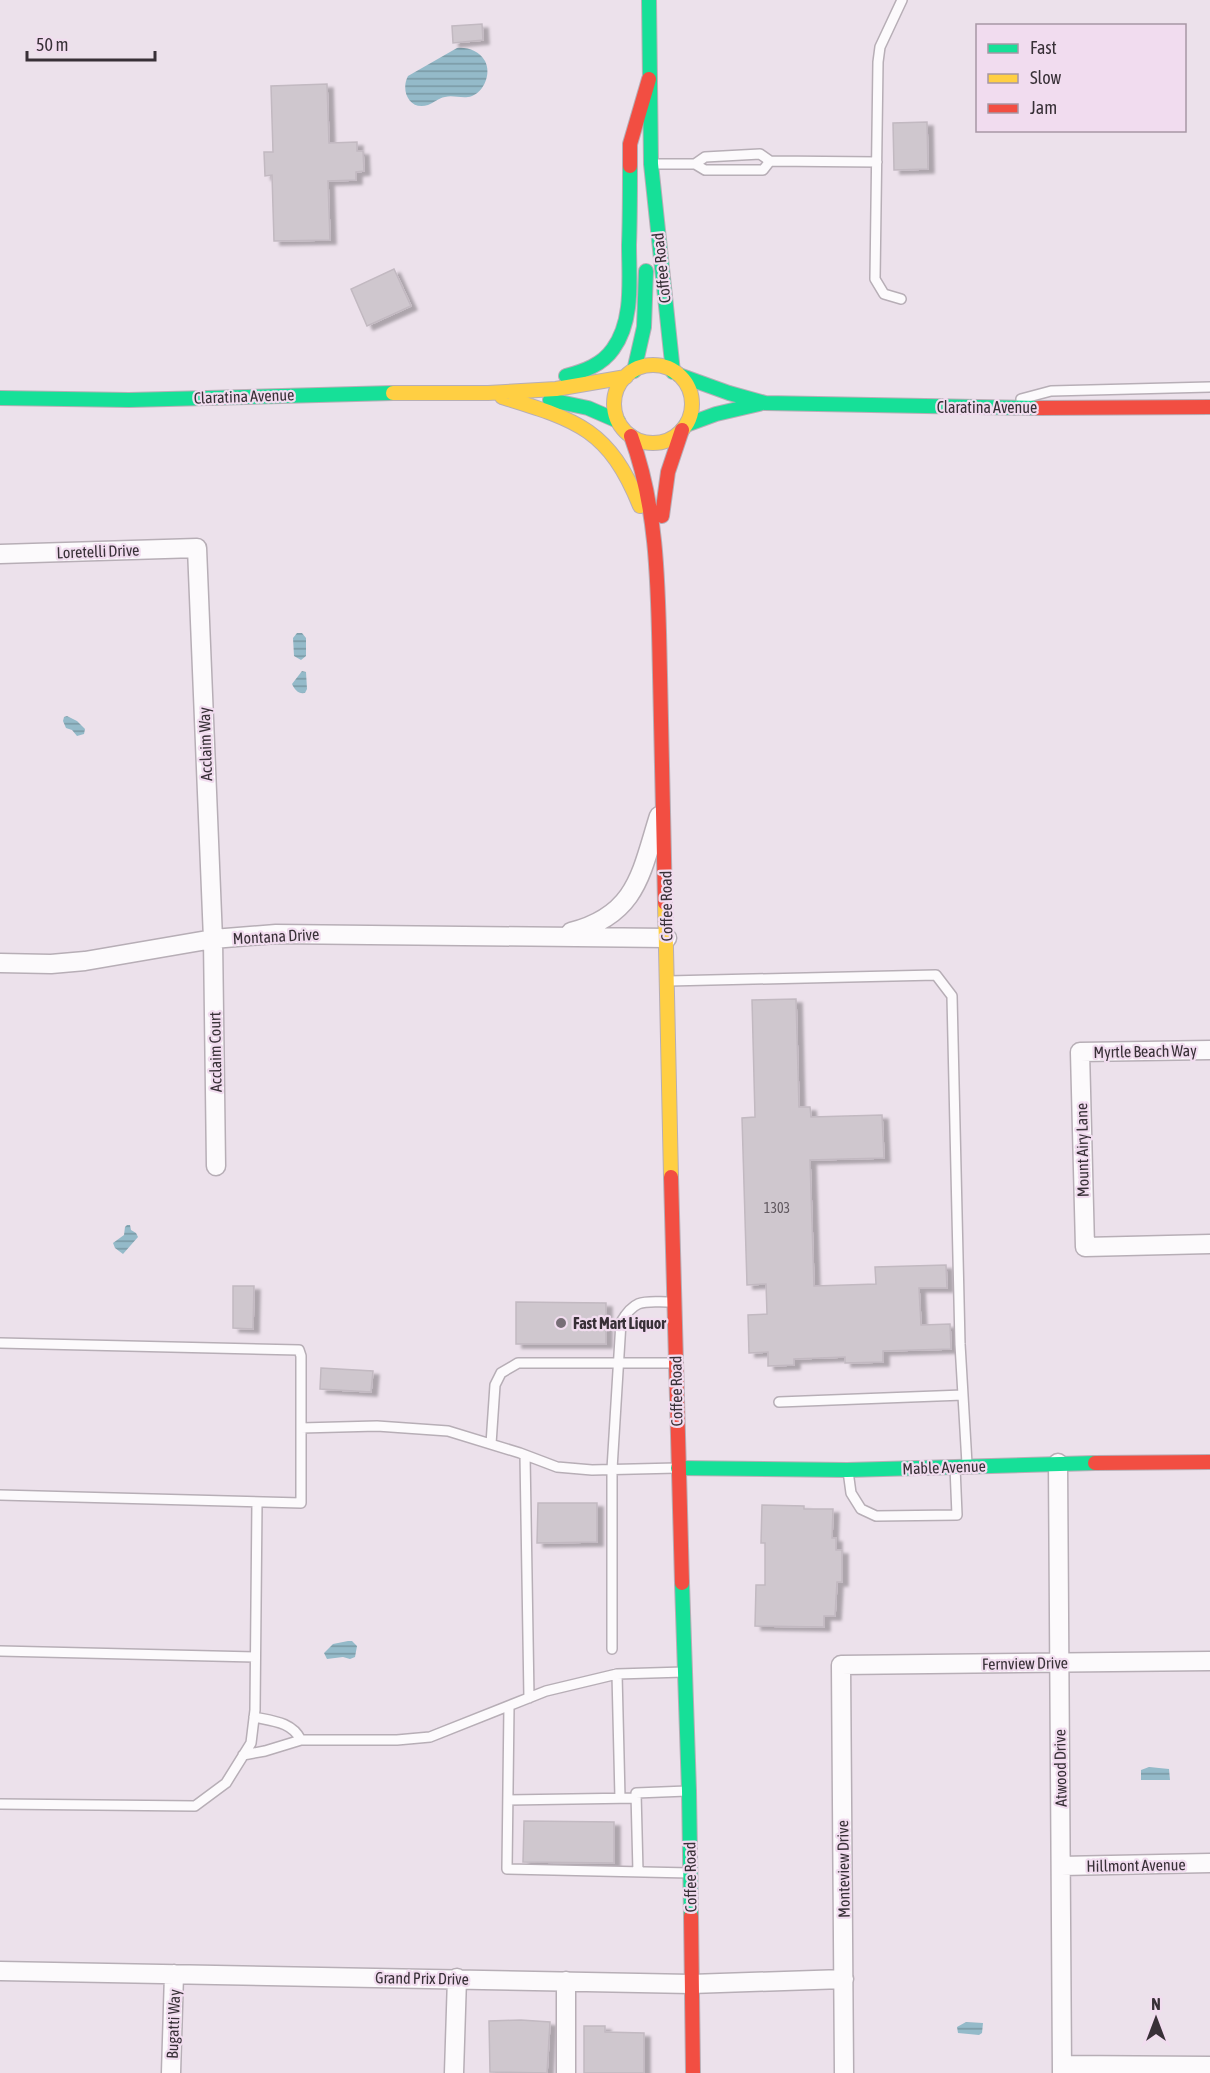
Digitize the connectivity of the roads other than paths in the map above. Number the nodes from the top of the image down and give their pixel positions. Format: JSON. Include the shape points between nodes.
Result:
{"nodes":[{"id":1,"x":649,"y":0,"type":"edge"},
{"id":2,"x":902,"y":0,"type":"edge"},
{"id":3,"x":649,"y":79,"type":"junction"},
{"id":4,"x":770,"y":161,"type":"junction"},
{"id":5,"x":877,"y":162,"type":"junction"},
{"id":6,"x":651,"y":164,"type":"junction"},
{"id":7,"x":695,"y":164,"type":"junction"},
{"id":8,"x":901,"y":298,"type":"dead end"},
{"id":9,"x":676,"y":373,"type":"junction"},
{"id":10,"x":630,"y":374,"type":"junction"},
{"id":11,"x":1210,"y":387,"type":"edge"},
{"id":12,"x":488,"y":393,"type":"junction"},
{"id":13,"x":0,"y":398,"type":"edge"},
{"id":14,"x":765,"y":403,"type":"junction"},
{"id":15,"x":1210,"y":407,"type":"edge"},
{"id":16,"x":983,"y":408,"type":"junction"},
{"id":17,"x":618,"y":421,"type":"junction"},
{"id":18,"x":684,"y":428,"type":"junction"},
{"id":19,"x":631,"y":436,"type":"junction"},
{"id":20,"x":197,"y":548,"type":"joint"},
{"id":21,"x":0,"y":554,"type":"edge"},
{"id":22,"x":658,"y":602,"type":"junction"},
{"id":23,"x":663,"y":803,"type":"junction"},
{"id":24,"x":554,"y":936,"type":"junction"},
{"id":25,"x":667,"y":938,"type":"junction"},
{"id":26,"x":213,"y":939,"type":"junction"},
{"id":27,"x":0,"y":963,"type":"edge"},
{"id":28,"x":668,"y":981,"type":"junction"},
{"id":29,"x":1210,"y":1050,"type":"edge"},
{"id":30,"x":1080,"y":1052,"type":"joint"},
{"id":31,"x":216,"y":1166,"type":"dead end"},
{"id":32,"x":1210,"y":1244,"type":"edge"},
{"id":33,"x":675,"y":1302,"type":"junction"},
{"id":34,"x":0,"y":1343,"type":"edge"},
{"id":35,"x":618,"y":1364,"type":"junction"},
{"id":36,"x":676,"y":1364,"type":"junction"},
{"id":37,"x":963,"y":1395,"type":"junction"},
{"id":38,"x":779,"y":1402,"type":"dead end"},
{"id":39,"x":302,"y":1428,"type":"junction"},
{"id":40,"x":491,"y":1444,"type":"junction"},
{"id":41,"x":525,"y":1455,"type":"junction"},
{"id":42,"x":1210,"y":1462,"type":"edge"},
{"id":43,"x":1058,"y":1463,"type":"junction"},
{"id":44,"x":961,"y":1466,"type":"junction"},
{"id":45,"x":678,"y":1468,"type":"junction"},
{"id":46,"x":612,"y":1469,"type":"junction"},
{"id":47,"x":847,"y":1470,"type":"junction"},
{"id":48,"x":0,"y":1495,"type":"edge"},
{"id":49,"x":257,"y":1502,"type":"junction"},
{"id":50,"x":612,"y":1649,"type":"dead end"},
{"id":51,"x":0,"y":1651,"type":"edge"},
{"id":52,"x":255,"y":1657,"type":"junction"},
{"id":53,"x":1210,"y":1661,"type":"edge"},
{"id":54,"x":1058,"y":1663,"type":"junction"},
{"id":55,"x":841,"y":1665,"type":"joint"},
{"id":56,"x":686,"y":1672,"type":"junction"},
{"id":57,"x":617,"y":1674,"type":"junction"},
{"id":58,"x":529,"y":1698,"type":"junction"},
{"id":59,"x":509,"y":1706,"type":"junction"},
{"id":60,"x":254,"y":1717,"type":"junction"},
{"id":61,"x":302,"y":1740,"type":"junction"},
{"id":62,"x":243,"y":1755,"type":"junction"},
{"id":63,"x":689,"y":1791,"type":"junction"},
{"id":64,"x":620,"y":1798,"type":"junction"},
{"id":65,"x":636,"y":1798,"type":"junction"},
{"id":66,"x":508,"y":1800,"type":"junction"},
{"id":67,"x":0,"y":1804,"type":"edge"},
{"id":68,"x":1210,"y":1863,"type":"edge"},
{"id":69,"x":1061,"y":1866,"type":"junction"},
{"id":70,"x":638,"y":1872,"type":"junction"},
{"id":71,"x":690,"y":1873,"type":"junction"},
{"id":72,"x":0,"y":1971,"type":"edge"},
{"id":73,"x":174,"y":1974,"type":"junction"},
{"id":74,"x":457,"y":1978,"type":"junction"},
{"id":75,"x":844,"y":1979,"type":"junction"},
{"id":76,"x":566,"y":1981,"type":"junction"},
{"id":77,"x":692,"y":1984,"type":"junction"},
{"id":78,"x":1210,"y":2066,"type":"edge"},
{"id":79,"x":1062,"y":2069,"type":"edge"},
{"id":80,"x":171,"y":2073,"type":"edge"},
{"id":81,"x":454,"y":2073,"type":"edge"},
{"id":82,"x":566,"y":2073,"type":"edge"},
{"id":83,"x":693,"y":2073,"type":"edge"},
{"id":84,"x":844,"y":2073,"type":"edge"}],
"edges":[{"from":1,"to":3,"type":"main road","name":"Coffee Road"},
{"from":2,"to":5,"type":"lane","via":[[880,47]]},
{"from":3,"to":6,"type":"main road","name":"Coffee Road"},
{"from":3,"to":12,"type":"main road","via":[[630,144],[629,300],[619,342],[608,358],[594,367]]},
{"from":4,"to":5,"type":"lane"},
{"from":4,"to":7,"type":"lane","via":[[760,154],[705,157]]},
{"from":4,"to":7,"type":"lane","via":[[763,170],[705,171]]},
{"from":5,"to":8,"type":"lane","via":[[875,279],[884,294]]},
{"from":6,"to":7,"type":"lane"},
{"from":6,"to":9,"type":"main road","name":"Coffee Road"},
{"from":6,"to":10,"type":"main road","name":"Coffee Road","via":[[645,212],[644,327]]},
{"from":9,"to":10,"type":"main road","via":[[656,366]]},
{"from":9,"to":14,"type":"main road","name":"Claratina Avenue"},
{"from":9,"to":18,"type":"main road","via":[[691,396],[692,408]]},
{"from":10,"to":12,"type":"main road","name":"Claratina Avenue","via":[[556,389]]},
{"from":10,"to":17,"type":"main road","via":[[615,394]]},
{"from":11,"to":16,"type":"lane","via":[[1051,391]]},
{"from":12,"to":13,"type":"main road","name":"Claratina Avenue","via":[[129,400]]},
{"from":12,"to":17,"type":"main road","name":"Claratina Avenue","via":[[573,404]]},
{"from":12,"to":22,"type":"main road","via":[[570,420],[608,446],[632,483],[641,511]]},
{"from":14,"to":16,"type":"main road","name":"Claratina Avenue"},
{"from":14,"to":18,"type":"main road","name":"Claratina Avenue","via":[[716,414]]},
{"from":15,"to":16,"type":"main road","name":"Claratina Avenue"},
{"from":17,"to":19,"type":"main road"},
{"from":18,"to":19,"type":"main road","via":[[661,442],[648,443]]},
{"from":18,"to":22,"type":"main road","name":"Coffee Road","via":[[668,465],[663,493]]},
{"from":19,"to":22,"type":"main road","name":"Coffee Road","via":[[642,461],[650,499]]},
{"from":20,"to":21,"type":"street","name":"Loretelli Drive"},
{"from":20,"to":26,"type":"street","name":"Acclaim Way"},
{"from":22,"to":23,"type":"main road","name":"Coffee Road"},
{"from":23,"to":24,"type":"street","name":"Montana Drive","via":[[643,868],[630,895],[609,918]]},
{"from":23,"to":25,"type":"main road","name":"Coffee Road"},
{"from":24,"to":25,"type":"street","name":"Montana Drive"},
{"from":24,"to":26,"type":"street","name":"Montana Drive","via":[[330,933]]},
{"from":25,"to":28,"type":"main road","name":"Coffee Road"},
{"from":26,"to":27,"type":"street","name":"Montana Drive","via":[[85,961]]},
{"from":26,"to":31,"type":"street","name":"Acclaim Court"},
{"from":28,"to":33,"type":"main road","name":"Coffee Road"},
{"from":28,"to":37,"type":"lane","via":[[936,975],[952,996]]},
{"from":29,"to":30,"type":"street","name":"Myrtle Beach Way"},
{"from":30,"to":32,"type":"street","name":"Mount Airy Lane","via":[[1085,1247]]},
{"from":33,"to":35,"type":"lane","via":[[639,1302],[629,1309],[621,1322]]},
{"from":33,"to":36,"type":"main road","name":"Coffee Road"},
{"from":34,"to":39,"type":"lane","via":[[299,1350]]},
{"from":35,"to":36,"type":"lane"},
{"from":35,"to":40,"type":"lane","via":[[518,1363],[501,1373],[495,1385]]},
{"from":35,"to":46,"type":"lane"},
{"from":36,"to":45,"type":"main road","name":"Coffee Road"},
{"from":37,"to":38,"type":"lane"},
{"from":37,"to":44,"type":"lane"},
{"from":39,"to":40,"type":"lane","via":[[377,1426],[448,1431]]},
{"from":39,"to":49,"type":"lane","via":[[302,1503]]},
{"from":40,"to":41,"type":"lane"},
{"from":41,"to":46,"type":"lane","via":[[557,1467]]},
{"from":41,"to":58,"type":"lane"},
{"from":42,"to":43,"type":"main road","name":"Mable Avenue"},
{"from":43,"to":44,"type":"main road","name":"Mable Avenue"},
{"from":43,"to":54,"type":"street","name":"Atwood Drive"},
{"from":44,"to":47,"type":"main road","name":"Mable Avenue"},
{"from":44,"to":47,"type":"lane","via":[[957,1515],[876,1516],[861,1509],[852,1493]]},
{"from":45,"to":46,"type":"lane"},
{"from":45,"to":47,"type":"main road","name":"Mable Avenue"},
{"from":45,"to":56,"type":"main road","name":"Coffee Road"},
{"from":46,"to":50,"type":"lane"},
{"from":48,"to":49,"type":"lane"},
{"from":49,"to":52,"type":"lane"},
{"from":51,"to":52,"type":"lane"},
{"from":52,"to":60,"type":"lane"},
{"from":53,"to":54,"type":"street","name":"Fernview Drive"},
{"from":54,"to":55,"type":"street","name":"Fernview Drive"},
{"from":54,"to":69,"type":"street","name":"Atwood Drive"},
{"from":55,"to":75,"type":"street","name":"Monteview Drive"},
{"from":56,"to":57,"type":"lane"},
{"from":56,"to":63,"type":"main road","name":"Coffee Road"},
{"from":57,"to":58,"type":"lane","via":[[546,1690]]},
{"from":57,"to":64,"type":"lane"},
{"from":58,"to":59,"type":"lane"},
{"from":59,"to":61,"type":"lane","via":[[430,1737]]},
{"from":59,"to":66,"type":"lane"},
{"from":60,"to":61,"type":"lane","via":[[282,1723],[297,1731]]},
{"from":60,"to":62,"type":"lane","via":[[251,1743]]},
{"from":61,"to":62,"type":"lane"},
{"from":62,"to":67,"type":"lane","via":[[226,1784],[195,1806]]},
{"from":63,"to":65,"type":"lane","via":[[636,1793]]},
{"from":63,"to":71,"type":"main road","name":"Coffee Road"},
{"from":64,"to":65,"type":"lane"},
{"from":64,"to":66,"type":"lane"},
{"from":65,"to":70,"type":"lane"},
{"from":66,"to":70,"type":"lane","via":[[507,1869]]},
{"from":68,"to":69,"type":"street","name":"Hillmont Avenue"},
{"from":69,"to":79,"type":"street","name":"Atwood Drive"},
{"from":70,"to":71,"type":"lane"},
{"from":71,"to":77,"type":"main road","name":"Coffee Road"},
{"from":72,"to":73,"type":"street","name":"Grand Prix Drive"},
{"from":73,"to":74,"type":"street","name":"Grand Prix Drive"},
{"from":73,"to":80,"type":"street","name":"Bugatti Way"},
{"from":74,"to":76,"type":"street","name":"Grand Prix Drive"},
{"from":74,"to":81,"type":"street"},
{"from":75,"to":77,"type":"street","name":"Grand Prix Drive"},
{"from":75,"to":84,"type":"street","name":"Monteview Drive"},
{"from":76,"to":77,"type":"street","name":"Grand Prix Drive"},
{"from":76,"to":82,"type":"street"},
{"from":77,"to":83,"type":"main road","name":"Coffee Road"},
{"from":78,"to":79,"type":"street"}]}
